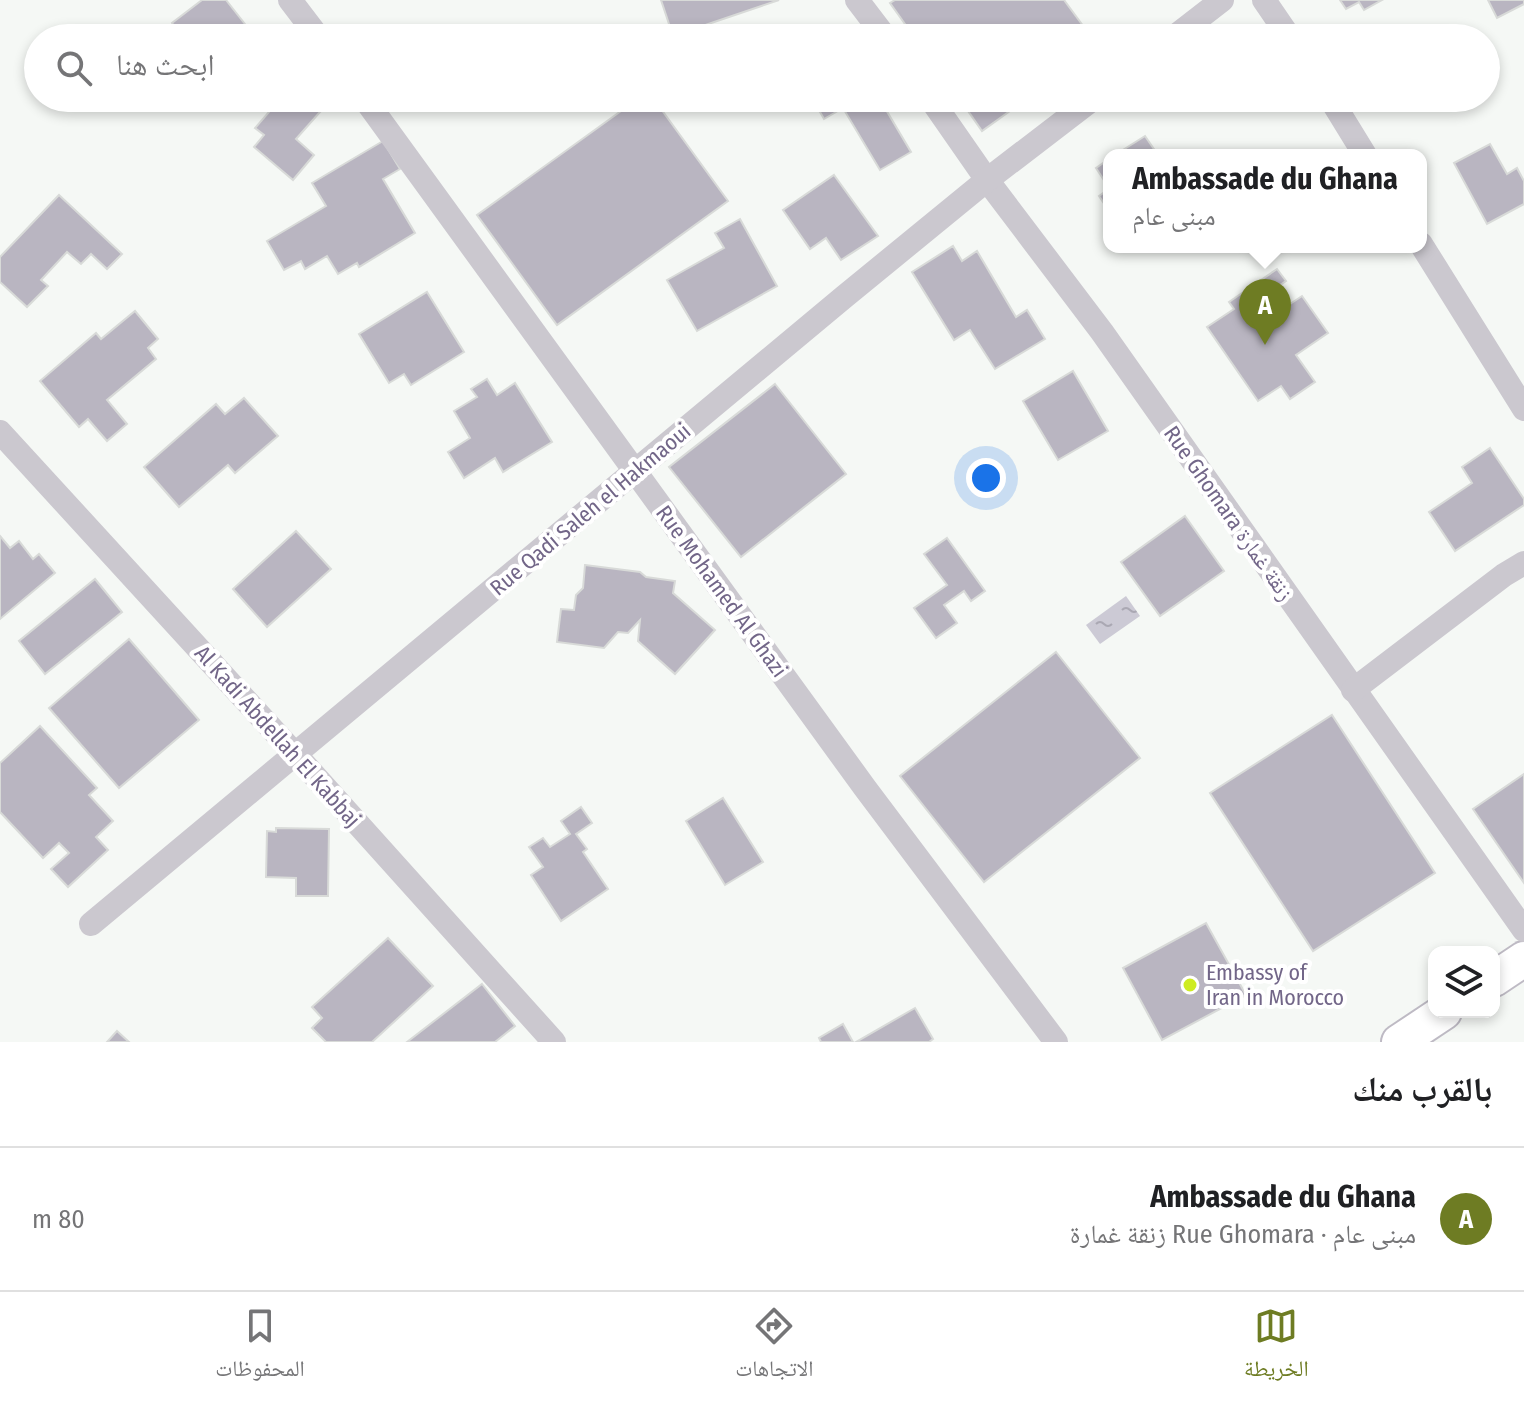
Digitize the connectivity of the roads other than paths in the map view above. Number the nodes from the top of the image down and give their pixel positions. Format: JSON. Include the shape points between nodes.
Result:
{"nodes":[{"id":1,"x":290,"y":0,"type":"edge"},
{"id":2,"x":857,"y":0,"type":"edge"},
{"id":3,"x":1222,"y":0,"type":"edge"},
{"id":4,"x":1264,"y":0,"type":"edge"},
{"id":5,"x":308,"y":24,"type":"edge"},
{"id":6,"x":875,"y":24,"type":"edge"},
{"id":7,"x":1191,"y":24,"type":"edge"},
{"id":8,"x":1280,"y":24,"type":"edge"},
{"id":9,"x":374,"y":112,"type":"edge"},
{"id":10,"x":940,"y":112,"type":"edge"},
{"id":11,"x":1076,"y":112,"type":"edge"},
{"id":12,"x":1339,"y":112,"type":"edge"},
{"id":13,"x":1361,"y":149,"type":"edge"},
{"id":14,"x":987,"y":180,"type":"junction"},
{"id":15,"x":1427,"y":253,"type":"edge"},
{"id":16,"x":1524,"y":409,"type":"edge"},
{"id":17,"x":0,"y":432,"type":"edge"},
{"id":18,"x":636,"y":473,"type":"junction"},
{"id":19,"x":1524,"y":563,"type":"edge"},
{"id":20,"x":1353,"y":690,"type":"junction"},
{"id":21,"x":295,"y":754,"type":"junction"},
{"id":22,"x":91,"y":924,"type":"dead end"},
{"id":23,"x":1524,"y":930,"type":"edge"},
{"id":24,"x":1524,"y":959,"type":"edge"},
{"id":25,"x":1500,"y":975,"type":"edge"},
{"id":26,"x":1435,"y":1018,"type":"edge"},
{"id":27,"x":554,"y":1042,"type":"edge"},
{"id":28,"x":1056,"y":1042,"type":"edge"},
{"id":29,"x":1399,"y":1042,"type":"edge"}],
"edges":[{"from":1,"to":5,"type":"street"},
{"from":2,"to":6,"type":"street"},
{"from":3,"to":7,"type":"street"},
{"from":4,"to":8,"type":"street"},
{"from":9,"to":18,"type":"street","name":"Rue Mohamed Al Ghazi"},
{"from":10,"to":14,"type":"street","name":"Rue Ghomara زنقة غمارة"},
{"from":11,"to":14,"type":"street","name":"Rue Qadi Saleh el Hakmaoui"},
{"from":12,"to":13,"type":"street"},
{"from":14,"to":18,"type":"street","name":"Rue Qadi Saleh el Hakmaoui"},
{"from":14,"to":20,"type":"street","name":"Rue Ghomara زنقة غمارة","via":[[1102,332]]},
{"from":15,"to":16,"type":"street"},
{"from":17,"to":21,"type":"street","name":"Al Kadi Abdellah El Kabbaj"},
{"from":18,"to":21,"type":"street","name":"Rue Qadi Saleh el Hakmaoui"},
{"from":18,"to":28,"type":"street","name":"Rue Mohamed Al Ghazi"},
{"from":19,"to":20,"type":"street"},
{"from":20,"to":23,"type":"street","name":"Rue Ghomara زنقة غمارة"},
{"from":21,"to":22,"type":"street","name":"Rue Qadi Saleh el Hakmaoui"},
{"from":21,"to":27,"type":"street","name":"Al Kadi Abdellah El Kabbaj"},
{"from":24,"to":25,"type":"main road"},
{"from":26,"to":29,"type":"main road"}]}
